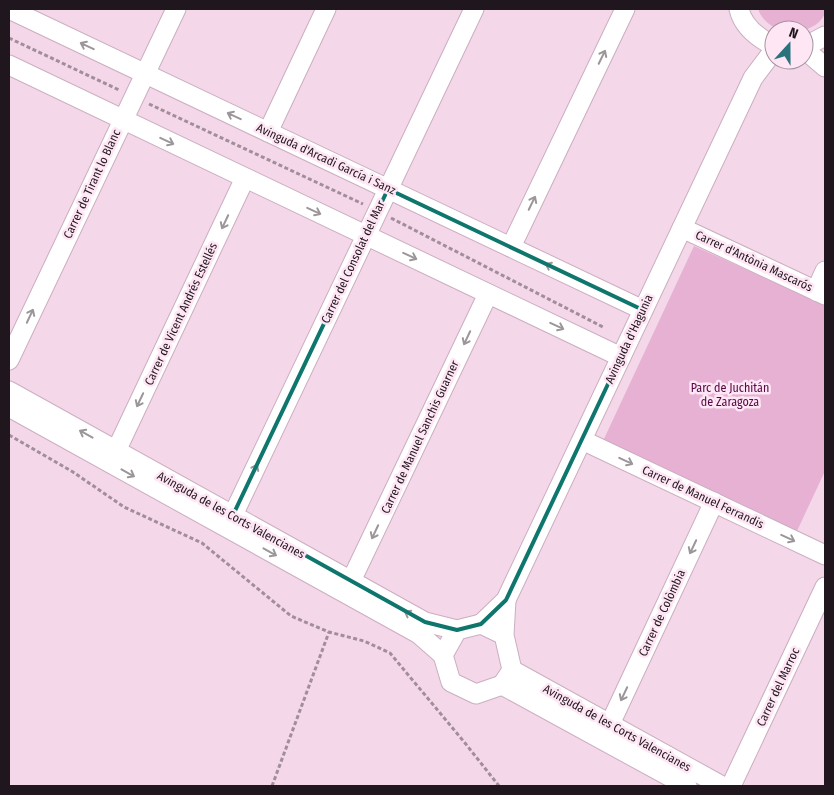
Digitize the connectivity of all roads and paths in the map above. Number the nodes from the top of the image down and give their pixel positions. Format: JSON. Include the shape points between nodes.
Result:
{"nodes":[{"id":1,"x":176,"y":9,"type":"edge"},
{"id":2,"x":326,"y":9,"type":"edge"},
{"id":3,"x":474,"y":9,"type":"edge"},
{"id":4,"x":625,"y":9,"type":"edge"},
{"id":5,"x":739,"y":9,"type":"edge"},
{"id":6,"x":20,"y":11,"type":"edge"},
{"id":7,"x":825,"y":36,"type":"edge"},
{"id":8,"x":756,"y":37,"type":"junction"},
{"id":9,"x":9,"y":38,"type":"edge"},
{"id":10,"x":764,"y":41,"type":"edge"},
{"id":11,"x":814,"y":42,"type":"edge"},
{"id":12,"x":814,"y":57,"type":"edge"},
{"id":13,"x":764,"y":63,"type":"edge"},
{"id":14,"x":9,"y":65,"type":"edge"},
{"id":15,"x":825,"y":67,"type":"edge"},
{"id":16,"x":145,"y":74,"type":"junction"},
{"id":17,"x":753,"y":78,"type":"junction"},
{"id":18,"x":134,"y":97,"type":"junction"},
{"id":19,"x":123,"y":120,"type":"junction"},
{"id":20,"x":268,"y":132,"type":"junction"},
{"id":21,"x":246,"y":178,"type":"junction"},
{"id":22,"x":388,"y":189,"type":"junction"},
{"id":23,"x":378,"y":211,"type":"junction"},
{"id":24,"x":682,"y":228,"type":"junction"},
{"id":25,"x":366,"y":236,"type":"junction"},
{"id":26,"x":510,"y":247,"type":"junction"},
{"id":27,"x":825,"y":271,"type":"edge"},
{"id":28,"x":821,"y":293,"type":"edge"},
{"id":29,"x":488,"y":294,"type":"junction"},
{"id":30,"x":643,"y":310,"type":"junction"},
{"id":31,"x":602,"y":326,"type":"dead end"},
{"id":32,"x":621,"y":357,"type":"junction"},
{"id":33,"x":9,"y":360,"type":"edge"},
{"id":34,"x":9,"y":391,"type":"edge"},
{"id":35,"x":9,"y":407,"type":"edge"},
{"id":36,"x":9,"y":435,"type":"edge"},
{"id":37,"x":582,"y":440,"type":"junction"},
{"id":38,"x":116,"y":450,"type":"junction"},
{"id":39,"x":714,"y":502,"type":"junction"},
{"id":40,"x":233,"y":515,"type":"junction"},
{"id":41,"x":825,"y":555,"type":"edge"},
{"id":42,"x":351,"y":581,"type":"junction"},
{"id":43,"x":825,"y":587,"type":"edge"},
{"id":44,"x":506,"y":600,"type":"junction"},
{"id":45,"x":481,"y":624,"type":"junction"},
{"id":46,"x":457,"y":630,"type":"junction"},
{"id":47,"x":330,"y":632,"type":"junction"},
{"id":48,"x":504,"y":636,"type":"junction"},
{"id":49,"x":443,"y":655,"type":"junction"},
{"id":50,"x":507,"y":677,"type":"junction"},
{"id":51,"x":610,"y":724,"type":"junction"},
{"id":52,"x":272,"y":786,"type":"edge"},
{"id":53,"x":499,"y":786,"type":"edge"},
{"id":54,"x":688,"y":786,"type":"edge"},
{"id":55,"x":722,"y":786,"type":"edge"},
{"id":56,"x":731,"y":786,"type":"edge"}],
"edges":[{"from":1,"to":16,"type":"street","name":"Carrer de Tirant lo Blanc"},
{"from":2,"to":20,"type":"street"},
{"from":3,"to":22,"type":"street","name":"Carrer del Consolat del Mar"},
{"from":26,"to":4,"type":"street","one_way":true},
{"from":5,"to":8,"type":"street"},
{"from":16,"to":6,"type":"street","name":"Avinguda d'Arcadi García i Sanz","one_way":true},
{"from":7,"to":11,"type":"street"},
{"from":8,"to":10,"type":"street"},
{"from":8,"to":17,"type":"street","name":"Avinguda d'Hagunia"},
{"from":9,"to":18,"type":"path"},
{"from":12,"to":15,"type":"street"},
{"from":13,"to":17,"type":"street","name":"Avinguda d'Hagunia"},
{"from":14,"to":19,"type":"street"},
{"from":16,"to":18,"type":"street","name":"Carrer de Tirant lo Blanc"},
{"from":20,"to":16,"type":"street","name":"Avinguda d'Arcadi García i Sanz","one_way":true},
{"from":17,"to":24,"type":"street","name":"Avinguda d'Hagunia"},
{"from":18,"to":19,"type":"street","name":"Carrer de Tirant lo Blanc"},
{"from":18,"to":23,"type":"path"},
{"from":19,"to":21,"type":"street","one_way":true},
{"from":33,"to":19,"type":"street","name":"Carrer de Tirant lo Blanc","one_way":true},
{"from":20,"to":22,"type":"street","name":"Avinguda d'Arcadi García i Sanz"},
{"from":21,"to":25,"type":"street","one_way":true},
{"from":21,"to":38,"type":"street","name":"Carrer de Vicent Andrés Estellés","one_way":true},
{"from":22,"to":23,"type":"street","name":"Carrer del Consolat del Mar"},
{"from":22,"to":26,"type":"street","name":"Avinguda d'Arcadi García i Sanz"},
{"from":23,"to":25,"type":"street","name":"Carrer del Consolat del Mar"},
{"from":23,"to":31,"type":"path"},
{"from":24,"to":28,"type":"street","name":"Carrer d'Antònia Mascarós"},
{"from":24,"to":30,"type":"street","name":"Avinguda d'Hagunia"},
{"from":25,"to":29,"type":"street","one_way":true},
{"from":40,"to":25,"type":"street","name":"Carrer del Consolat del Mar","one_way":true},
{"from":30,"to":26,"type":"street","name":"Avinguda d'Arcadi García i Sanz","one_way":true},
{"from":27,"to":28,"type":"street"},
{"from":29,"to":32,"type":"street","one_way":true},
{"from":29,"to":42,"type":"street","name":"Carrer de Manuel Sanchis Guarner","one_way":true},
{"from":30,"to":32,"type":"street","name":"Avinguda d'Hagunia"},
{"from":32,"to":37,"type":"street","name":"Avinguda d'Hagunia"},
{"from":38,"to":34,"type":"street","name":"Avinguda de les Corts Valencianes","one_way":true},
{"from":35,"to":49,"type":"street","name":"Avinguda de les Corts Valencianes","one_way":true,"via":[[419,634]]},
{"from":36,"to":47,"type":"path","via":[[73,472],[124,507],[202,543],[291,616]]},
{"from":37,"to":39,"type":"street","name":"Carrer de Manuel Ferrandis","one_way":true},
{"from":37,"to":44,"type":"street","name":"Avinguda d'Hagunia"},
{"from":38,"to":40,"type":"street","name":"Avinguda de les Corts Valencianes"},
{"from":39,"to":41,"type":"street","name":"Carrer de Manuel Ferrandis","one_way":true},
{"from":39,"to":51,"type":"street","name":"Carrer de Colòmbia","one_way":true},
{"from":40,"to":42,"type":"street","name":"Avinguda de les Corts Valencianes"},
{"from":46,"to":42,"type":"street","name":"Avinguda de les Corts Valencianes","one_way":true,"via":[[425,622]]},
{"from":43,"to":56,"type":"street","name":"Carrer del Marroc"},
{"from":44,"to":45,"type":"street","name":"Avinguda d'Hagunia"},
{"from":44,"to":48,"type":"street","name":"Avinguda d'Hagunia"},
{"from":45,"to":46,"type":"street"},
{"from":45,"to":48,"type":"street"},
{"from":46,"to":49,"type":"street"},
{"from":47,"to":52,"type":"path"},
{"from":47,"to":53,"type":"path","via":[[364,641],[390,653]]},
{"from":48,"to":50,"type":"street"},
{"from":49,"to":50,"type":"street","via":[[451,682],[476,694]]},
{"from":50,"to":51,"type":"street","name":"Avinguda de les Corts Valencianes"},
{"from":50,"to":54,"type":"street","name":"Avinguda de les Corts Valencianes"},
{"from":51,"to":55,"type":"street","name":"Avinguda de les Corts Valencianes"}]}
